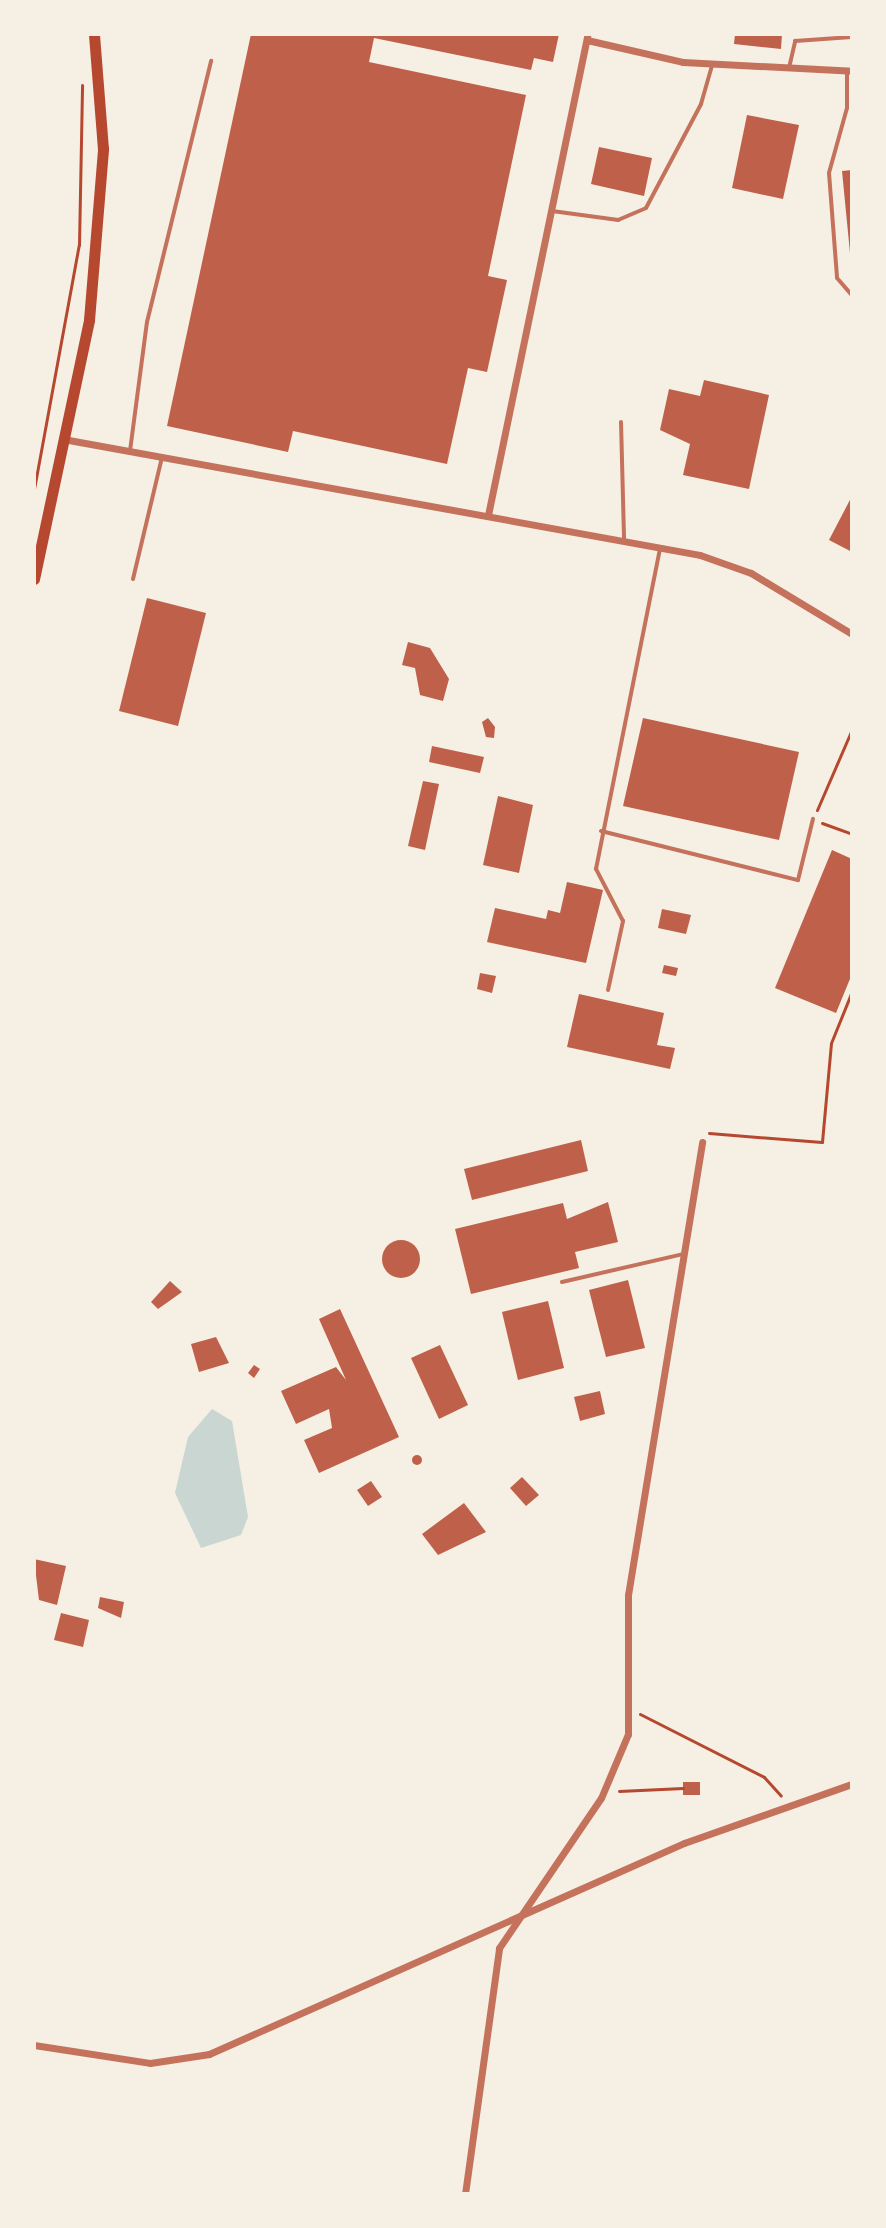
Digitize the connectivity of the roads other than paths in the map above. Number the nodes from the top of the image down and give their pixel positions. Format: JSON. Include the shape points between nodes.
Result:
{"nodes":[{"id":1,"x":94,"y":34,"type":"edge"},
{"id":2,"x":588,"y":37,"type":"edge"},
{"id":3,"x":852,"y":37,"type":"edge"},
{"id":4,"x":211,"y":61,"type":"dead end"},
{"id":5,"x":712,"y":66,"type":"junction"},
{"id":6,"x":788,"y":70,"type":"junction"},
{"id":7,"x":850,"y":71,"type":"edge"},
{"id":8,"x":550,"y":211,"type":"junction"},
{"id":9,"x":852,"y":295,"type":"edge"},
{"id":10,"x":621,"y":422,"type":"dead end"},
{"id":11,"x":63,"y":439,"type":"junction"},
{"id":12,"x":130,"y":451,"type":"junction"},
{"id":13,"x":163,"y":457,"type":"junction"},
{"id":14,"x":488,"y":515,"type":"junction"},
{"id":15,"x":624,"y":542,"type":"junction"},
{"id":16,"x":661,"y":547,"type":"junction"},
{"id":17,"x":34,"y":579,"type":"edge"},
{"id":18,"x":133,"y":579,"type":"dead end"},
{"id":19,"x":852,"y":634,"type":"edge"},
{"id":20,"x":813,"y":819,"type":"road end"},
{"id":21,"x":601,"y":831,"type":"junction"},
{"id":22,"x":608,"y":990,"type":"dead end"},
{"id":23,"x":702,"y":1142,"type":"road end"},
{"id":24,"x":683,"y":1254,"type":"junction"},
{"id":25,"x":562,"y":1282,"type":"dead end"},
{"id":26,"x":852,"y":1784,"type":"edge"},
{"id":27,"x":512,"y":1924,"type":"junction"},
{"id":28,"x":34,"y":2045,"type":"edge"},
{"id":29,"x":465,"y":2194,"type":"edge"}],
"edges":[{"from":1,"to":11,"type":"main road","via":[[103,149],[97,236],[89,320]]},
{"from":2,"to":5,"type":"street"},
{"from":2,"to":8,"type":"street"},
{"from":3,"to":6,"type":"lane","via":[[795,41]]},
{"from":4,"to":12,"type":"lane","via":[[147,322]]},
{"from":5,"to":6,"type":"street"},
{"from":5,"to":8,"type":"lane","via":[[701,104],[646,208],[618,220]]},
{"from":6,"to":7,"type":"street"},
{"from":7,"to":9,"type":"lane","via":[[847,108],[829,173],[837,278]]},
{"from":8,"to":14,"type":"street"},
{"from":10,"to":15,"type":"lane"},
{"from":11,"to":12,"type":"street"},
{"from":11,"to":17,"type":"main road"},
{"from":12,"to":13,"type":"street"},
{"from":13,"to":14,"type":"street"},
{"from":13,"to":18,"type":"lane"},
{"from":14,"to":15,"type":"street"},
{"from":15,"to":16,"type":"street"},
{"from":16,"to":19,"type":"street","via":[[751,573]]},
{"from":16,"to":21,"type":"lane"},
{"from":20,"to":21,"type":"lane","via":[[798,880]]},
{"from":21,"to":22,"type":"lane","via":[[596,869],[623,921]]},
{"from":23,"to":24,"type":"street"},
{"from":24,"to":25,"type":"lane"},
{"from":24,"to":27,"type":"street","via":[[628,1595],[632,1708],[606,1788]]},
{"from":26,"to":27,"type":"street","via":[[784,1803]]},
{"from":27,"to":28,"type":"street","via":[[188,2060],[110,2061]]},
{"from":27,"to":29,"type":"street","via":[[499,1948]]}]}
